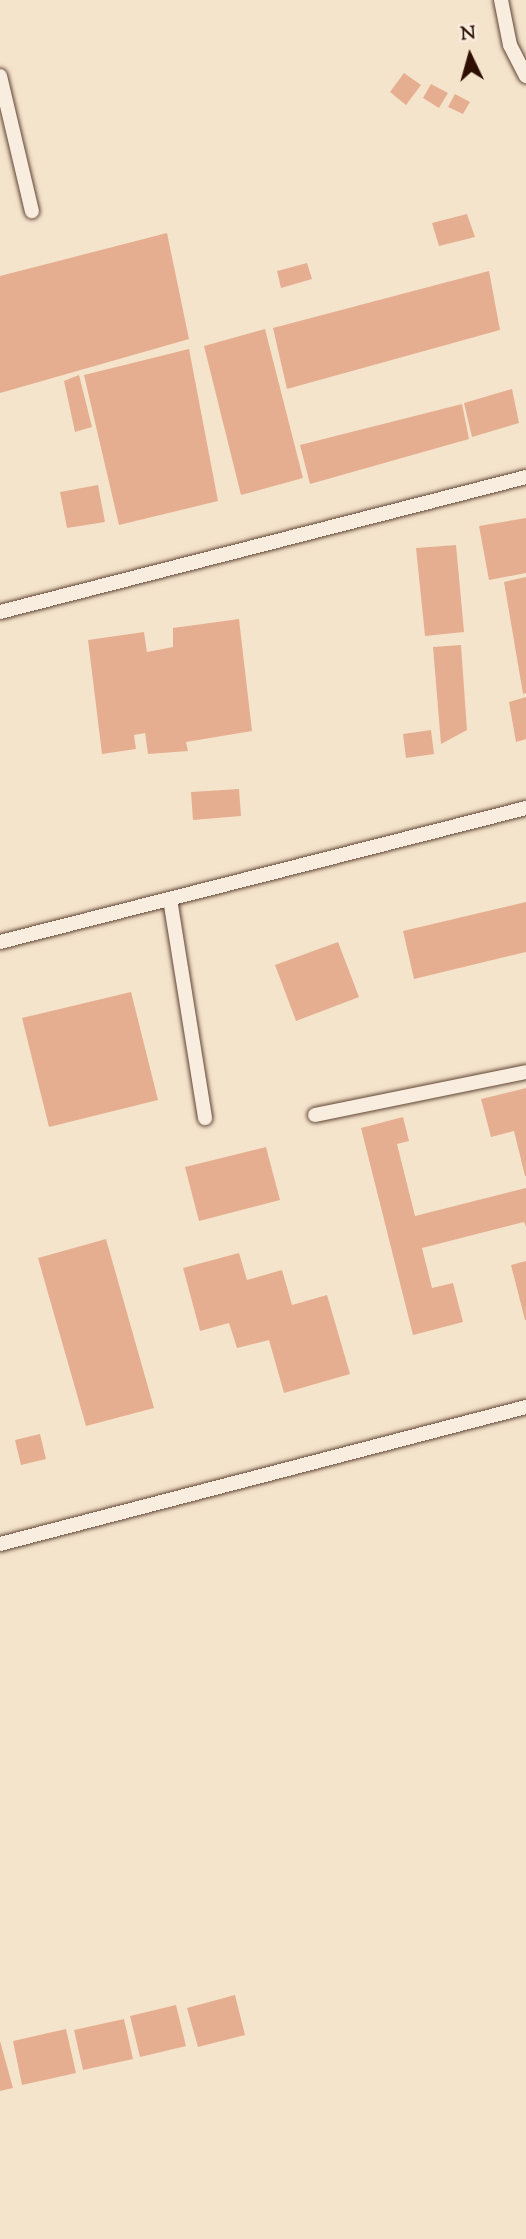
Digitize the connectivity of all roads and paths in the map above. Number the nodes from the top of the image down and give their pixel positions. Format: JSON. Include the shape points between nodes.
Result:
{"nodes":[{"id":1,"x":501,"y":0,"type":"edge"},
{"id":2,"x":0,"y":76,"type":"edge"},
{"id":3,"x":526,"y":76,"type":"edge"},
{"id":4,"x":33,"y":211,"type":"dead end"},
{"id":5,"x":526,"y":477,"type":"edge"},
{"id":6,"x":0,"y":612,"type":"edge"},
{"id":7,"x":526,"y":808,"type":"edge"},
{"id":8,"x":170,"y":899,"type":"junction"},
{"id":9,"x":0,"y":943,"type":"edge"},
{"id":10,"x":526,"y":1072,"type":"edge"},
{"id":11,"x":315,"y":1115,"type":"dead end"},
{"id":12,"x":205,"y":1118,"type":"dead end"},
{"id":13,"x":526,"y":1407,"type":"edge"},
{"id":14,"x":0,"y":1544,"type":"edge"}],
"edges":[{"from":1,"to":3,"type":"lane","via":[[510,46]]},
{"from":2,"to":4,"type":"lane"},
{"from":5,"to":6,"type":"lane"},
{"from":7,"to":8,"type":"lane"},
{"from":8,"to":9,"type":"lane"},
{"from":8,"to":12,"type":"lane"},
{"from":10,"to":11,"type":"lane"},
{"from":13,"to":14,"type":"lane"}]}
